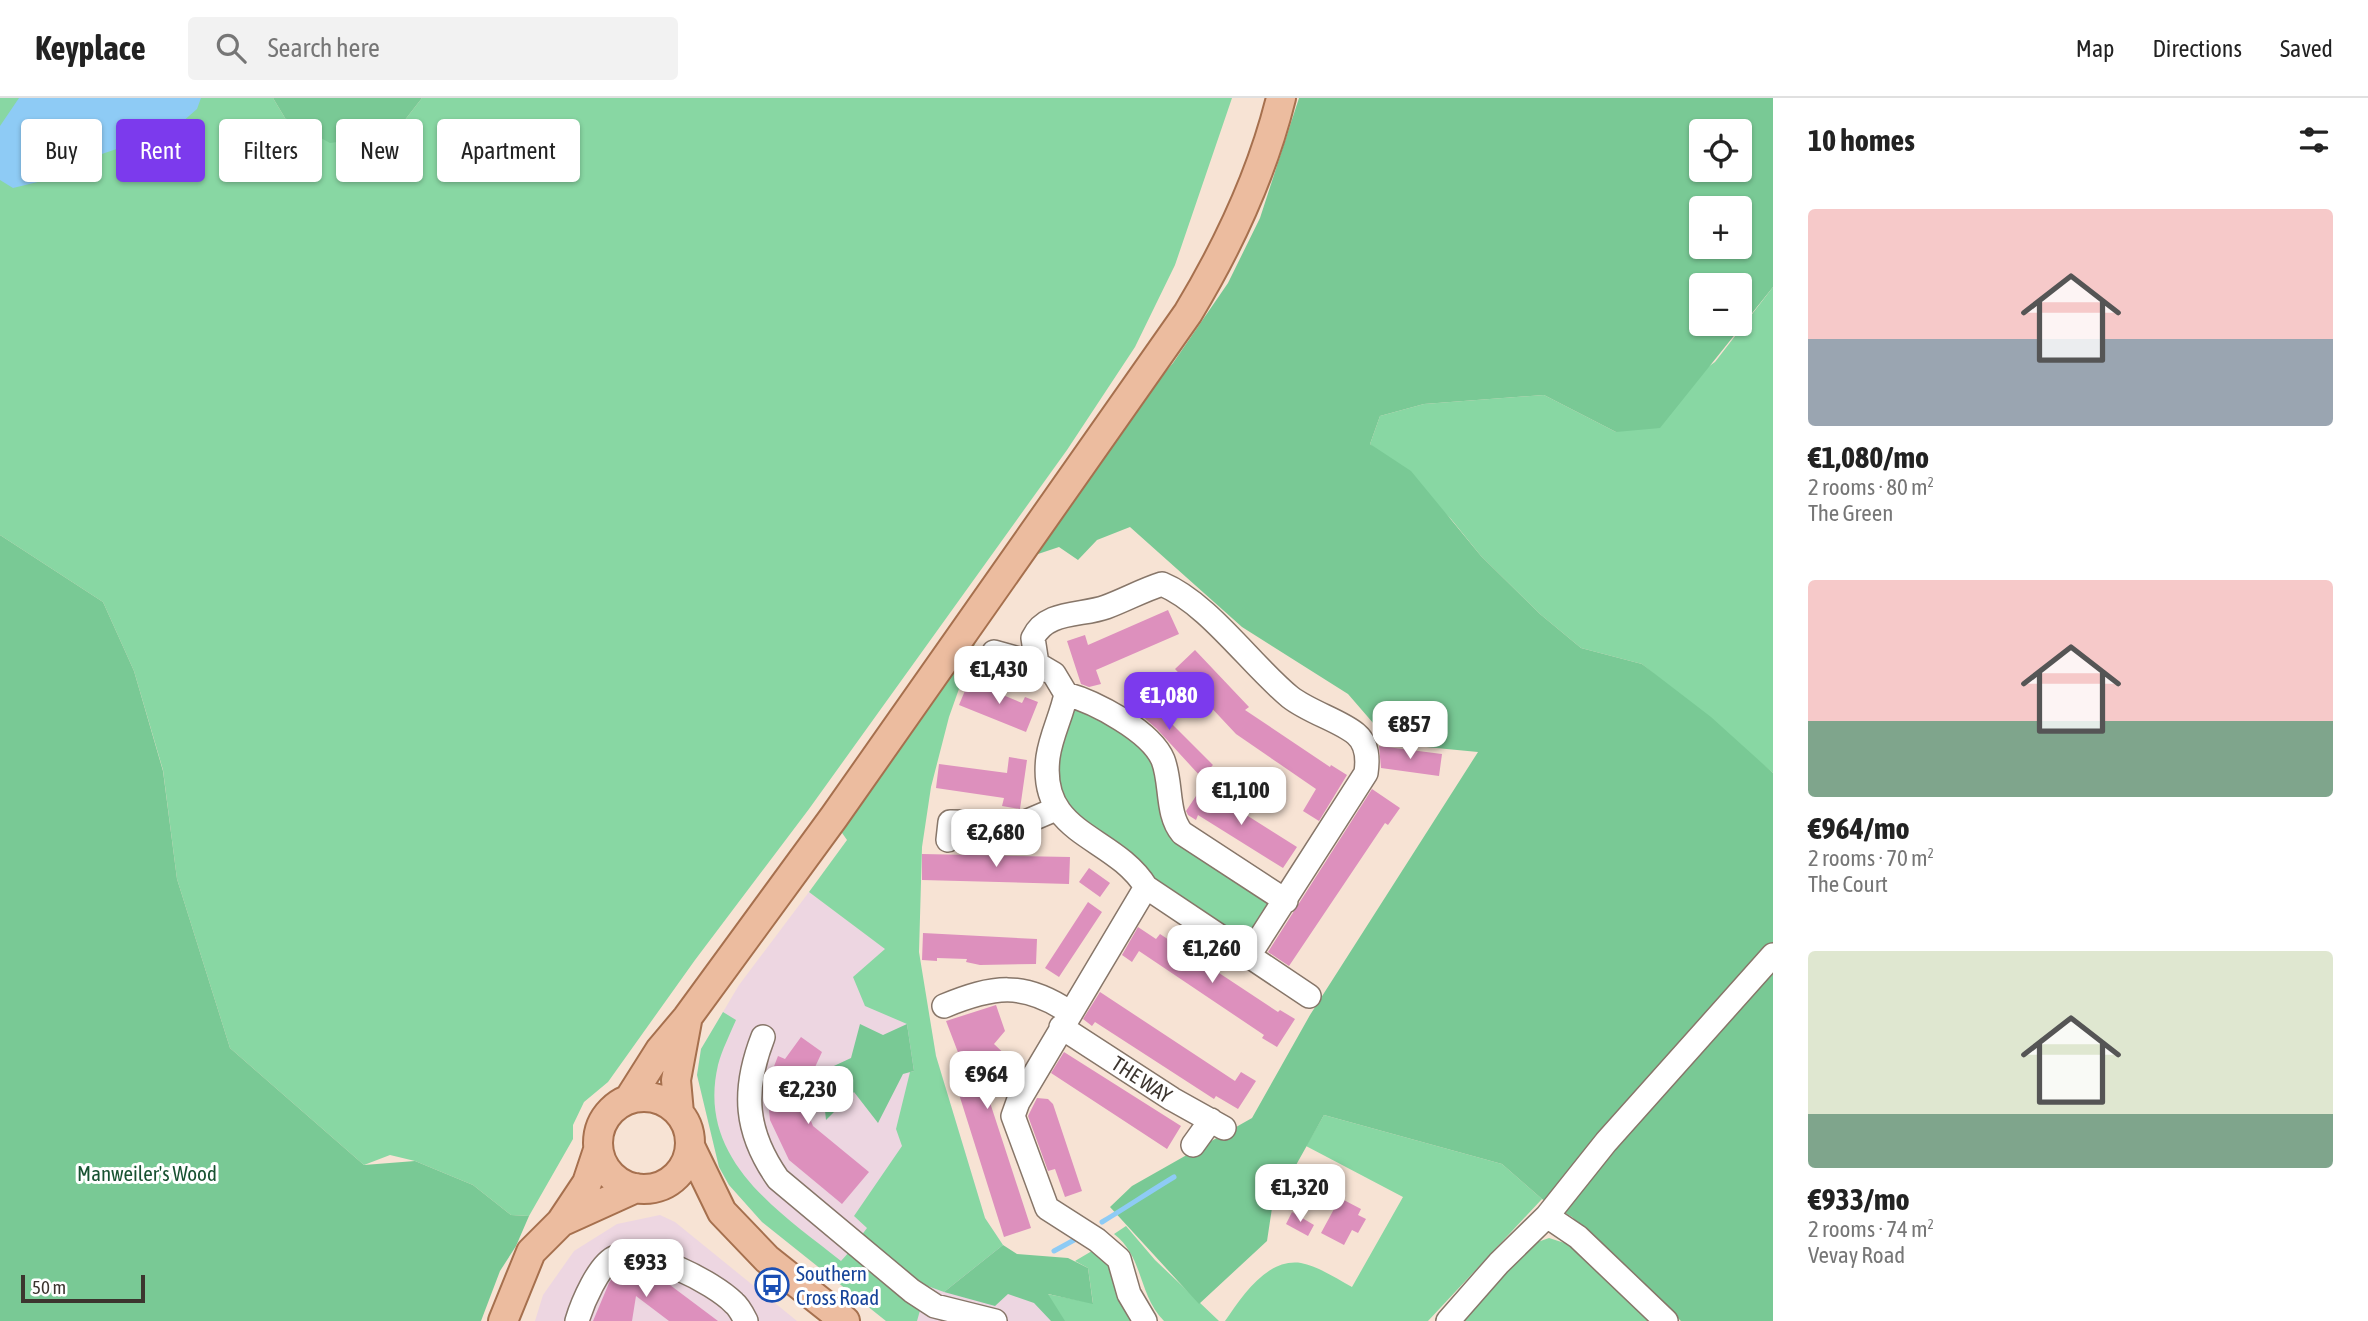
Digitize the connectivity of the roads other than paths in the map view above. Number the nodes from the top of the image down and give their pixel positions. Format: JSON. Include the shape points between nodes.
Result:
{"nodes":[{"id":1,"x":1281,"y":98,"type":"edge"},
{"id":2,"x":995,"y":652,"type":"dead end"},
{"id":3,"x":1037,"y":664,"type":"junction"},
{"id":4,"x":1066,"y":694,"type":"junction"},
{"id":5,"x":1056,"y":809,"type":"junction"},
{"id":6,"x":950,"y":823,"type":"dead end"},
{"id":7,"x":1142,"y":880,"type":"junction"},
{"id":8,"x":1286,"y":901,"type":"junction"},
{"id":9,"x":1773,"y":955,"type":"edge"},
{"id":10,"x":1248,"y":957,"type":"junction"},
{"id":11,"x":1309,"y":996,"type":"dead end"},
{"id":12,"x":944,"y":1006,"type":"dead end"},
{"id":13,"x":687,"y":1018,"type":"junction"},
{"id":14,"x":1065,"y":1019,"type":"junction"},
{"id":15,"x":763,"y":1037,"type":"dead end"},
{"id":16,"x":629,"y":1099,"type":"junction"},
{"id":17,"x":679,"y":1113,"type":"junction"},
{"id":18,"x":1193,"y":1145,"type":"dead end"},
{"id":19,"x":690,"y":1146,"type":"junction"},
{"id":20,"x":598,"y":1150,"type":"junction"},
{"id":21,"x":665,"y":1184,"type":"junction"},
{"id":22,"x":636,"y":1188,"type":"junction"},
{"id":23,"x":722,"y":1212,"type":"junction"},
{"id":24,"x":1547,"y":1216,"type":"junction"},
{"id":25,"x":561,"y":1222,"type":"junction"},
{"id":26,"x":503,"y":1321,"type":"edge"},
{"id":27,"x":577,"y":1321,"type":"edge"},
{"id":28,"x":746,"y":1321,"type":"edge"},
{"id":29,"x":845,"y":1321,"type":"edge"},
{"id":30,"x":995,"y":1321,"type":"edge"},
{"id":31,"x":1145,"y":1321,"type":"edge"},
{"id":32,"x":1448,"y":1321,"type":"edge"},
{"id":33,"x":1666,"y":1321,"type":"edge"}],
"edges":[{"from":1,"to":13,"type":"main road","via":[[1253,185],[1222,256],[1188,313]]},
{"from":2,"to":3,"type":"street"},
{"from":3,"to":4,"type":"street","via":[[1054,674]]},
{"from":3,"to":8,"type":"street","via":[[1033,638],[1045,623],[1106,607],[1162,584],[1197,608],[1292,699],[1355,733],[1366,747],[1366,773]]},
{"from":4,"to":5,"type":"street","via":[[1048,755],[1047,777]]},
{"from":4,"to":8,"type":"street","via":[[1146,737],[1162,759],[1175,824],[1182,833]]},
{"from":5,"to":6,"type":"street","via":[[1023,823]]},
{"from":5,"to":7,"type":"street","via":[[1069,825],[1114,853]]},
{"from":7,"to":10,"type":"street"},
{"from":7,"to":14,"type":"street"},
{"from":8,"to":10,"type":"street"},
{"from":9,"to":24,"type":"street","via":[[1606,1142]]},
{"from":10,"to":11,"type":"street"},
{"from":12,"to":14,"type":"street","name":"THE WAY","via":[[973,985],[1028,991],[1049,999]]},
{"from":13,"to":16,"type":"main road"},
{"from":13,"to":17,"type":"main road","via":[[676,1080]]},
{"from":14,"to":18,"type":"street","name":"THE WAY","via":[[1172,1099],[1218,1124]]},
{"from":14,"to":31,"type":"street","via":[[1013,1116],[1047,1208],[1119,1259],[1129,1294]]},
{"from":15,"to":30,"type":"street","via":[[749,1104],[762,1156],[778,1179],[912,1291],[936,1306]]},
{"from":16,"to":17,"type":"main road","via":[[653,1098]]},
{"from":16,"to":20,"type":"main road","via":[[603,1122]]},
{"from":17,"to":19,"type":"main road"},
{"from":19,"to":21,"type":"main road","via":[[680,1172]]},
{"from":19,"to":23,"type":"main road"},
{"from":20,"to":22,"type":"main road","via":[[612,1176]]},
{"from":20,"to":25,"type":"main road","via":[[587,1183]]},
{"from":21,"to":22,"type":"main road"},
{"from":21,"to":23,"type":"main road"},
{"from":22,"to":25,"type":"main road"},
{"from":23,"to":29,"type":"main road","via":[[767,1259]]},
{"from":24,"to":32,"type":"street"},
{"from":24,"to":33,"type":"street","via":[[1578,1237]]},
{"from":25,"to":26,"type":"main road","via":[[531,1252]]},
{"from":27,"to":28,"type":"street","via":[[595,1279],[613,1258],[636,1253],[677,1267],[734,1303]]}]}
